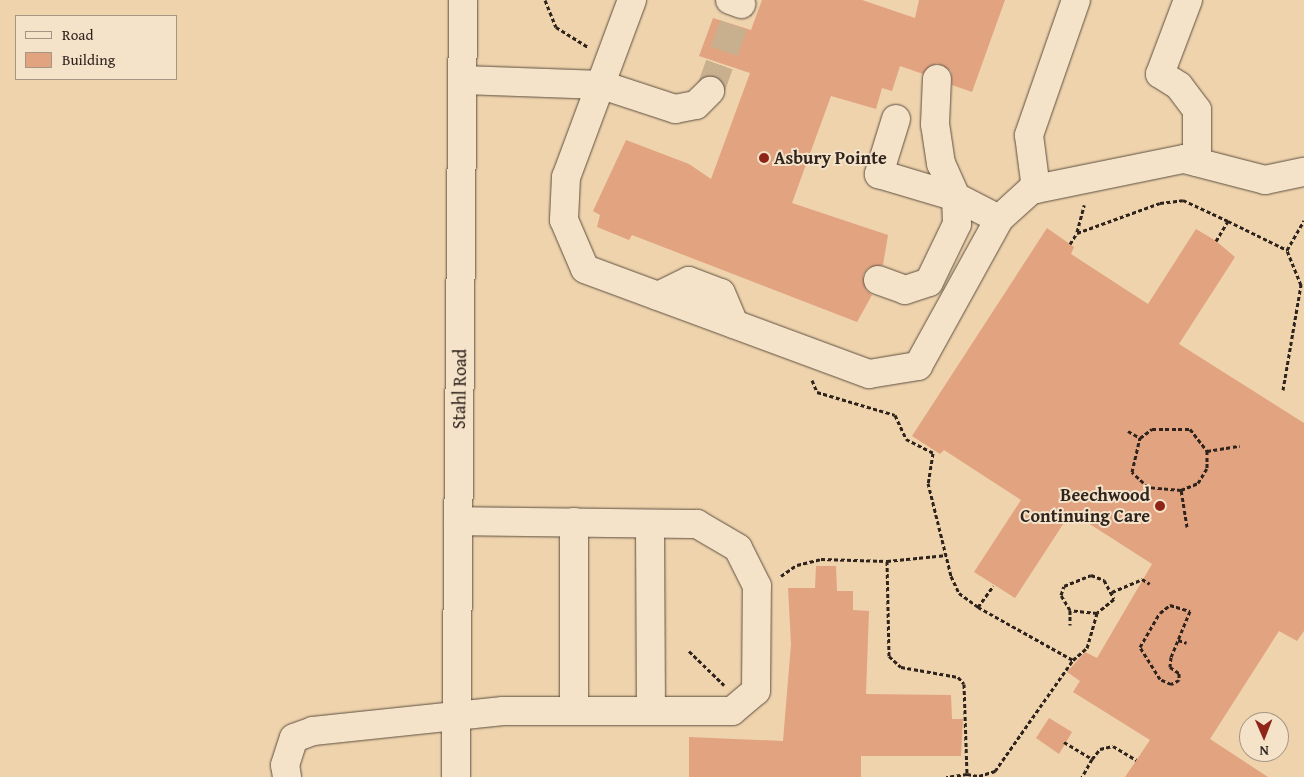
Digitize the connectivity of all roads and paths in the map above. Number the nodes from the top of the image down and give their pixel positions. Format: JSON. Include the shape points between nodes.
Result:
{"nodes":[{"id":1,"x":463,"y":0,"type":"edge"},
{"id":2,"x":545,"y":0,"type":"edge"},
{"id":3,"x":632,"y":0,"type":"edge"},
{"id":4,"x":1076,"y":0,"type":"edge"},
{"id":5,"x":1188,"y":0,"type":"edge"},
{"id":6,"x":612,"y":57,"type":"junction"},
{"id":7,"x":936,"y":79,"type":"dead end"},
{"id":8,"x":463,"y":80,"type":"junction"},
{"id":9,"x":602,"y":85,"type":"junction"},
{"id":10,"x":710,"y":91,"type":"tunnel mouth"},
{"id":11,"x":896,"y":119,"type":"dead end"},
{"id":12,"x":1197,"y":162,"type":"junction"},
{"id":13,"x":1304,"y":172,"type":"edge"},
{"id":14,"x":1036,"y":189,"type":"junction"},
{"id":15,"x":1086,"y":194,"type":"dead end"},
{"id":16,"x":956,"y":197,"type":"junction"},
{"id":17,"x":999,"y":219,"type":"junction"},
{"id":18,"x":1228,"y":221,"type":"junction"},
{"id":19,"x":1304,"y":221,"type":"edge"},
{"id":20,"x":1077,"y":233,"type":"junction"},
{"id":21,"x":1216,"y":241,"type":"dead end"},
{"id":22,"x":1070,"y":244,"type":"dead end"},
{"id":23,"x":1286,"y":250,"type":"junction"},
{"id":24,"x":878,"y":280,"type":"dead end"},
{"id":25,"x":813,"y":377,"type":"dead end"},
{"id":26,"x":1283,"y":390,"type":"dead end"},
{"id":27,"x":1128,"y":431,"type":"dead end"},
{"id":28,"x":1140,"y":438,"type":"junction"},
{"id":29,"x":1240,"y":446,"type":"dead end"},
{"id":30,"x":1207,"y":452,"type":"junction"},
{"id":31,"x":1181,"y":490,"type":"junction"},
{"id":32,"x":458,"y":521,"type":"junction"},
{"id":33,"x":574,"y":522,"type":"junction"},
{"id":34,"x":650,"y":524,"type":"junction"},
{"id":35,"x":1187,"y":527,"type":"dead end"},
{"id":36,"x":947,"y":555,"type":"junction"},
{"id":37,"x":887,"y":561,"type":"junction"},
{"id":38,"x":1150,"y":584,"type":"dead end"},
{"id":39,"x":778,"y":585,"type":"dead end"},
{"id":40,"x":993,"y":586,"type":"dead end"},
{"id":41,"x":1112,"y":592,"type":"junction"},
{"id":42,"x":978,"y":607,"type":"junction"},
{"id":43,"x":1070,"y":610,"type":"junction"},
{"id":44,"x":1097,"y":613,"type":"junction"},
{"id":45,"x":1070,"y":625,"type":"dead end"},
{"id":46,"x":1178,"y":640,"type":"junction"},
{"id":47,"x":1187,"y":644,"type":"dead end"},
{"id":48,"x":689,"y":650,"type":"dead end"},
{"id":49,"x":1072,"y":660,"type":"junction"},
{"id":50,"x":727,"y":687,"type":"dead end"},
{"id":51,"x":651,"y":711,"type":"junction"},
{"id":52,"x":574,"y":712,"type":"junction"},
{"id":53,"x":456,"y":716,"type":"junction"},
{"id":54,"x":1064,"y":742,"type":"dead end"},
{"id":55,"x":1092,"y":758,"type":"junction"},
{"id":56,"x":1136,"y":760,"type":"dead end"},
{"id":57,"x":967,"y":774,"type":"junction"},
{"id":58,"x":979,"y":776,"type":"edge"},
{"id":59,"x":287,"y":777,"type":"edge"},
{"id":60,"x":456,"y":777,"type":"edge"},
{"id":61,"x":946,"y":777,"type":"edge"},
{"id":62,"x":1082,"y":777,"type":"edge"}],
"edges":[{"from":1,"to":8,"type":"street","name":"Stahl Road"},
{"from":2,"to":6,"type":"path","via":[[556,27],[567,37]]},
{"from":3,"to":6,"type":"street"},
{"from":4,"to":14,"type":"street","via":[[1029,136]]},
{"from":5,"to":12,"type":"street","via":[[1160,74],[1179,86],[1197,110]]},
{"from":6,"to":9,"type":"street"},
{"from":7,"to":16,"type":"street","via":[[933,102],[941,164]]},
{"from":8,"to":9,"type":"street"},
{"from":8,"to":32,"type":"street","name":"Stahl Road"},
{"from":9,"to":10,"type":"street","via":[[675,109],[696,105]]},
{"from":9,"to":17,"type":"street","via":[[566,177],[564,220],[585,269],[869,374],[918,366]]},
{"from":11,"to":16,"type":"street","via":[[879,174]]},
{"from":12,"to":13,"type":"street","via":[[1265,180]]},
{"from":12,"to":14,"type":"street","via":[[1184,159]]},
{"from":14,"to":17,"type":"street"},
{"from":15,"to":20,"type":"path"},
{"from":16,"to":17,"type":"street"},
{"from":16,"to":24,"type":"street","via":[[956,224],[929,282],[905,290]]},
{"from":18,"to":20,"type":"path","via":[[1183,200],[1160,203]]},
{"from":18,"to":21,"type":"path"},
{"from":18,"to":23,"type":"path"},
{"from":19,"to":23,"type":"path"},
{"from":20,"to":22,"type":"path"},
{"from":23,"to":26,"type":"path","via":[[1301,285]]},
{"from":25,"to":36,"type":"path","via":[[817,392],[895,415],[906,439],[933,453],[928,483]]},
{"from":27,"to":28,"type":"path"},
{"from":28,"to":30,"type":"path","via":[[1152,429],[1190,429]]},
{"from":28,"to":31,"type":"path","via":[[1132,472],[1148,487]]},
{"from":29,"to":30,"type":"path"},
{"from":30,"to":31,"type":"path","via":[[1206,468],[1198,483]]},
{"from":31,"to":35,"type":"path"},
{"from":32,"to":33,"type":"street"},
{"from":32,"to":53,"type":"street","name":"Stahl Road"},
{"from":33,"to":34,"type":"street"},
{"from":33,"to":52,"type":"street"},
{"from":34,"to":51,"type":"street"},
{"from":34,"to":51,"type":"street","via":[[697,524],[738,548],[756,586],[756,691],[732,711]]},
{"from":36,"to":37,"type":"path"},
{"from":36,"to":42,"type":"path","via":[[959,593]]},
{"from":37,"to":39,"type":"path","via":[[821,559],[797,565],[778,577]]},
{"from":37,"to":57,"type":"path","via":[[890,656],[901,667],[958,676],[964,684]]},
{"from":38,"to":41,"type":"path","via":[[1142,579]]},
{"from":40,"to":42,"type":"path"},
{"from":41,"to":43,"type":"path","via":[[1104,580],[1092,575],[1070,579],[1061,595]]},
{"from":41,"to":44,"type":"path","via":[[1114,599]]},
{"from":42,"to":49,"type":"path"},
{"from":43,"to":44,"type":"path"},
{"from":43,"to":45,"type":"path"},
{"from":44,"to":49,"type":"path","via":[[1086,648]]},
{"from":46,"to":46,"type":"path","via":[[1170,667],[1179,673],[1179,680],[1171,684],[1160,680],[1140,647],[1160,613],[1170,606],[1190,611]]},
{"from":46,"to":47,"type":"path"},
{"from":48,"to":50,"type":"path"},
{"from":49,"to":58,"type":"path","via":[[994,771]]},
{"from":51,"to":52,"type":"street"},
{"from":52,"to":53,"type":"street"},
{"from":53,"to":59,"type":"street","via":[[294,738],[285,765]]},
{"from":53,"to":60,"type":"street","name":"Stahl Road"},
{"from":54,"to":55,"type":"path"},
{"from":55,"to":56,"type":"path","via":[[1100,749],[1113,746]]},
{"from":55,"to":62,"type":"path"},
{"from":57,"to":58,"type":"path"},
{"from":57,"to":61,"type":"path"}]}
